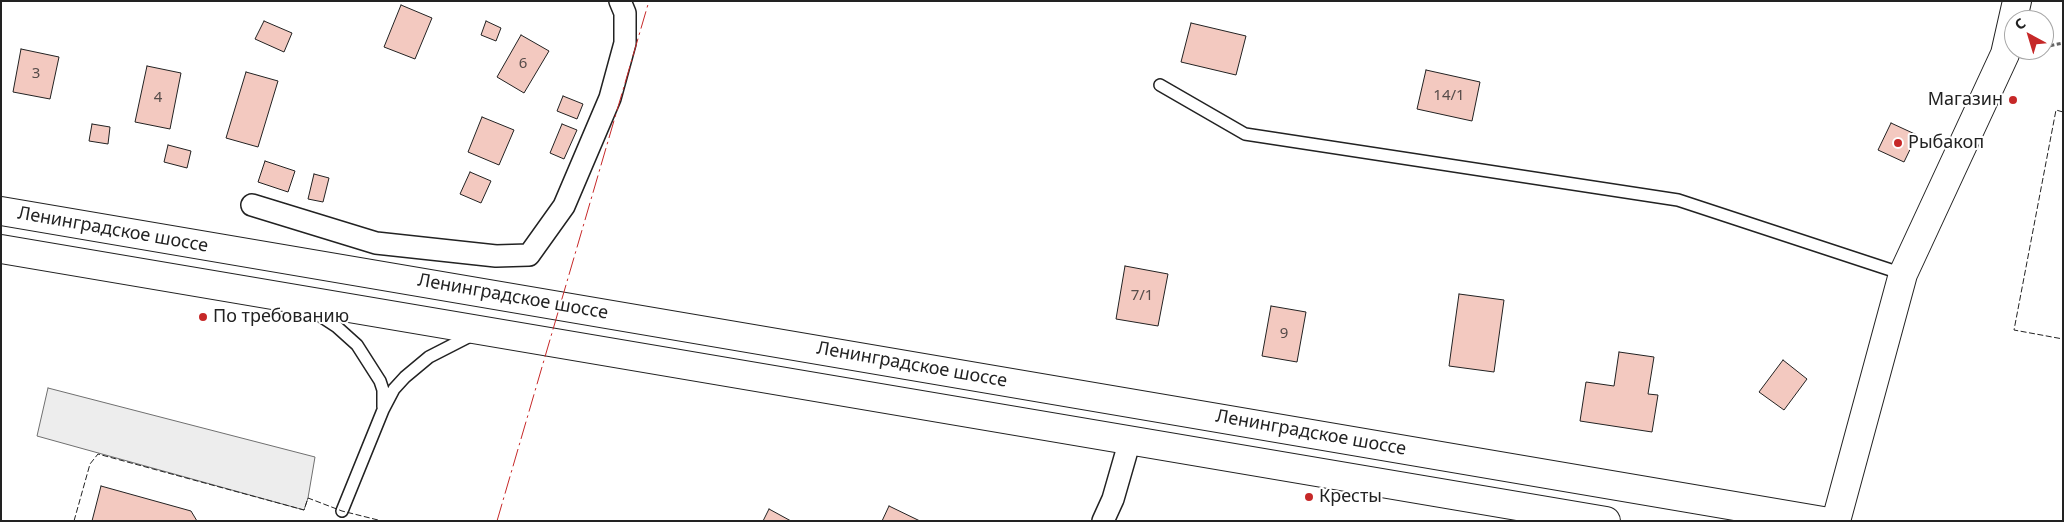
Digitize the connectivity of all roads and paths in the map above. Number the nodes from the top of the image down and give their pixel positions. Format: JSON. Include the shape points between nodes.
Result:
{"nodes":[{"id":1,"x":620,"y":1,"type":"edge"},
{"id":2,"x":2017,"y":1,"type":"edge"},
{"id":3,"x":1160,"y":85,"type":"dead end"},
{"id":4,"x":252,"y":205,"type":"dead end"},
{"id":5,"x":1,"y":211,"type":"edge"},
{"id":6,"x":376,"y":244,"type":"junction"},
{"id":7,"x":1,"y":249,"type":"edge"},
{"id":8,"x":368,"y":273,"type":"junction"},
{"id":9,"x":1903,"y":274,"type":"junction"},
{"id":10,"x":290,"y":298,"type":"junction"},
{"id":11,"x":483,"y":331,"type":"junction"},
{"id":12,"x":384,"y":410,"type":"junction"},
{"id":13,"x":1130,"y":440,"type":"junction"},
{"id":14,"x":342,"y":511,"type":"dead end"},
{"id":15,"x":1103,"y":521,"type":"edge"},
{"id":16,"x":1606,"y":521,"type":"edge"},
{"id":17,"x":1823,"y":521,"type":"edge"},
{"id":18,"x":1836,"y":521,"type":"edge"}],
"edges":[{"from":1,"to":6,"type":"street","via":[[625,14],[625,42],[610,98],[564,206],[529,255],[496,256]]},
{"from":2,"to":9,"type":"main road","via":[[2005,54]]},
{"from":3,"to":9,"type":"lane","via":[[1245,134],[1678,200]]},
{"from":4,"to":6,"type":"street"},
{"from":5,"to":8,"type":"main road","name":"Ленинградское шоссе"},
{"from":6,"to":8,"type":"street"},
{"from":7,"to":10,"type":"main road","name":"Ленинградское шоссе"},
{"from":8,"to":17,"type":"main road","name":"Ленинградское шоссе"},
{"from":9,"to":18,"type":"main road"},
{"from":10,"to":11,"type":"main road","name":"Ленинградское шоссе"},
{"from":10,"to":12,"type":"lane","via":[[322,316],[357,345],[384,390]]},
{"from":11,"to":12,"type":"lane","via":[[440,350],[416,367],[394,390]]},
{"from":11,"to":13,"type":"main road","name":"Ленинградское шоссе"},
{"from":12,"to":14,"type":"lane"},
{"from":13,"to":15,"type":"street","via":[[1113,499]]},
{"from":13,"to":16,"type":"main road","name":"Ленинградское шоссе"}]}
